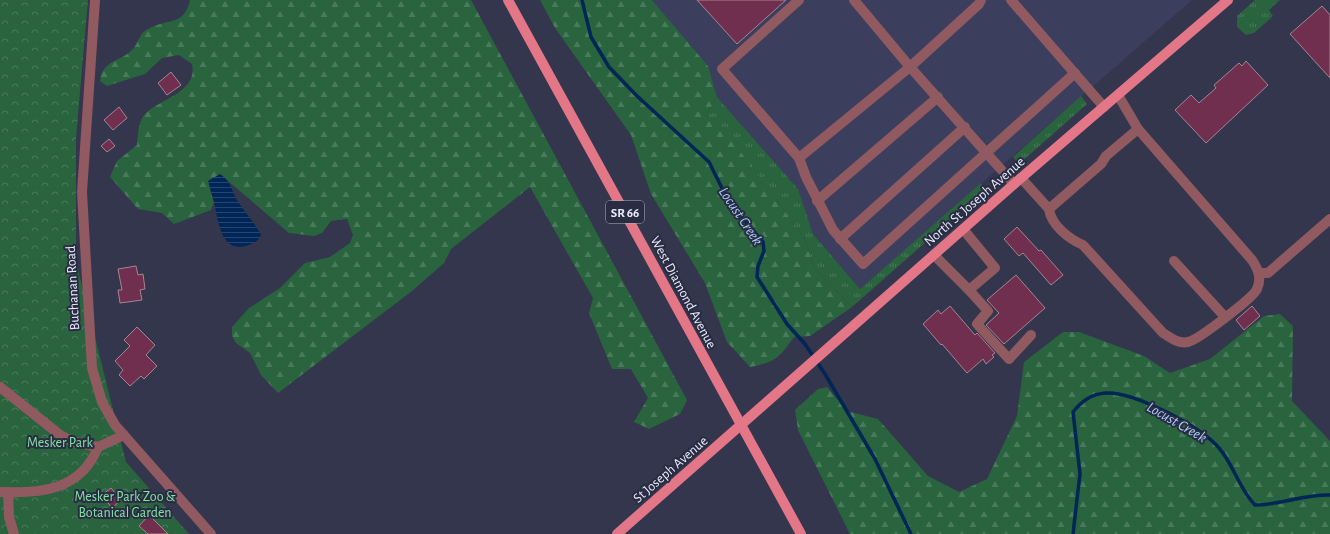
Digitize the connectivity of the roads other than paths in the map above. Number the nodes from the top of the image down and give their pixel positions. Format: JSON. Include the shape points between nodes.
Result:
{"nodes":[{"id":1,"x":96,"y":0,"type":"edge"},
{"id":2,"x":508,"y":0,"type":"edge"},
{"id":3,"x":799,"y":0,"type":"edge"},
{"id":4,"x":854,"y":0,"type":"edge"},
{"id":5,"x":981,"y":0,"type":"edge"},
{"id":6,"x":1011,"y":0,"type":"edge"},
{"id":7,"x":1228,"y":0,"type":"edge"},
{"id":8,"x":910,"y":67,"type":"junction"},
{"id":9,"x":1075,"y":73,"type":"junction"},
{"id":10,"x":1118,"y":95,"type":"junction"},
{"id":11,"x":938,"y":97,"type":"junction"},
{"id":12,"x":1104,"y":107,"type":"junction"},
{"id":13,"x":965,"y":127,"type":"junction"},
{"id":14,"x":1138,"y":129,"type":"junction"},
{"id":15,"x":987,"y":153,"type":"junction"},
{"id":16,"x":798,"y":158,"type":"junction"},
{"id":17,"x":1018,"y":181,"type":"junction"},
{"id":18,"x":817,"y":201,"type":"junction"},
{"id":19,"x":1049,"y":209,"type":"junction"},
{"id":20,"x":1330,"y":219,"type":"edge"},
{"id":21,"x":963,"y":229,"type":"junction"},
{"id":22,"x":840,"y":239,"type":"junction"},
{"id":23,"x":934,"y":255,"type":"junction"},
{"id":24,"x":1174,"y":261,"type":"dead end"},
{"id":25,"x":1260,"y":274,"type":"junction"},
{"id":26,"x":969,"y":290,"type":"junction"},
{"id":27,"x":1225,"y":317,"type":"junction"},
{"id":28,"x":1031,"y":335,"type":"dead end"},
{"id":29,"x":0,"y":387,"type":"edge"},
{"id":30,"x":741,"y":426,"type":"junction"},
{"id":31,"x":124,"y":436,"type":"junction"},
{"id":32,"x":98,"y":447,"type":"junction"},
{"id":33,"x":4,"y":492,"type":"edge"},
{"id":34,"x":14,"y":534,"type":"edge"},
{"id":35,"x":211,"y":534,"type":"edge"},
{"id":36,"x":617,"y":534,"type":"edge"},
{"id":37,"x":801,"y":534,"type":"edge"}],
"edges":[{"from":1,"to":31,"type":"street","name":"Buchanan Road","via":[[82,186],[88,329],[92,368],[98,392],[115,425]]},
{"from":2,"to":30,"type":"main road","name":"West Diamond Avenue","number":"SR 66"},
{"from":3,"to":16,"type":"street","via":[[722,68]]},
{"from":4,"to":8,"type":"street"},
{"from":5,"to":8,"type":"street","via":[[980,4]]},
{"from":6,"to":9,"type":"street"},
{"from":7,"to":10,"type":"main road","name":"North St Joseph Avenue"},
{"from":8,"to":11,"type":"street"},
{"from":8,"to":16,"type":"street"},
{"from":9,"to":12,"type":"street"},
{"from":9,"to":15,"type":"street"},
{"from":10,"to":12,"type":"main road","name":"North St Joseph Avenue"},
{"from":10,"to":14,"type":"street"},
{"from":11,"to":13,"type":"street"},
{"from":11,"to":18,"type":"street"},
{"from":12,"to":17,"type":"main road","name":"North St Joseph Avenue"},
{"from":13,"to":15,"type":"street"},
{"from":13,"to":22,"type":"street"},
{"from":14,"to":19,"type":"street"},
{"from":14,"to":25,"type":"street","via":[[1252,260]]},
{"from":15,"to":17,"type":"street"},
{"from":15,"to":22,"type":"street","via":[[863,264]]},
{"from":16,"to":18,"type":"street"},
{"from":17,"to":19,"type":"street"},
{"from":17,"to":21,"type":"main road","name":"North St Joseph Avenue"},
{"from":18,"to":22,"type":"street"},
{"from":19,"to":27,"type":"street","via":[[1050,216],[1070,239],[1083,245],[1163,333],[1174,341],[1189,342]]},
{"from":20,"to":25,"type":"street","via":[[1268,273]]},
{"from":21,"to":23,"type":"main road","name":"North St Joseph Avenue"},
{"from":21,"to":26,"type":"street","via":[[995,268]]},
{"from":23,"to":26,"type":"street"},
{"from":23,"to":30,"type":"main road","name":"North St Joseph Avenue"},
{"from":24,"to":27,"type":"street"},
{"from":25,"to":27,"type":"street","via":[[1257,289]]},
{"from":26,"to":28,"type":"street","via":[[988,311],[977,324],[1009,359]]},
{"from":29,"to":32,"type":"street","via":[[60,435],[71,441]]},
{"from":30,"to":36,"type":"main road","name":"St Joseph Avenue"},
{"from":30,"to":37,"type":"main road","name":"West Diamond Avenue","number":"SR 66"},
{"from":31,"to":32,"type":"street"},
{"from":31,"to":35,"type":"street","name":"Buchanan Road"},
{"from":32,"to":33,"type":"street","via":[[93,460],[66,484],[48,491]]},
{"from":33,"to":34,"type":"street"}]}
